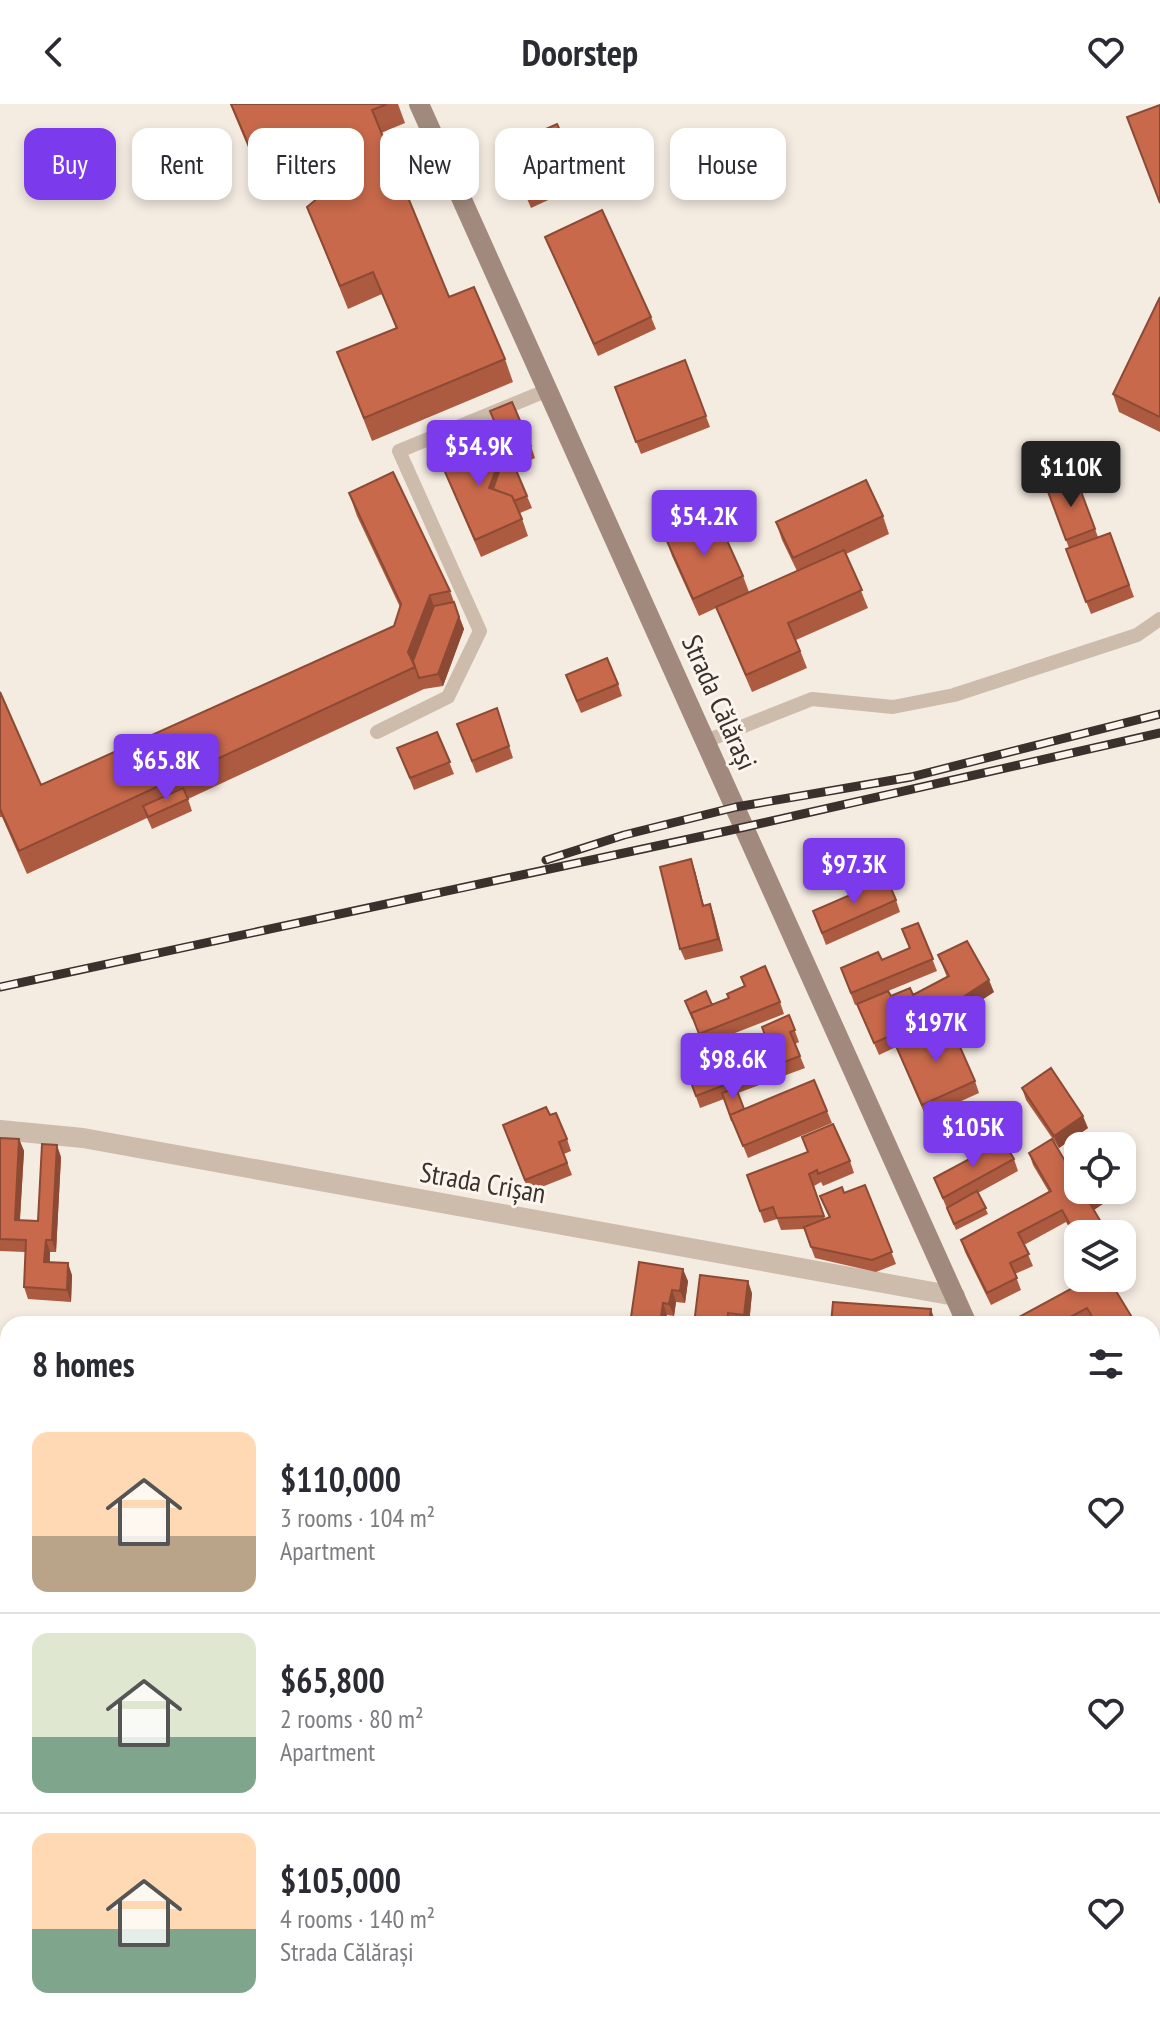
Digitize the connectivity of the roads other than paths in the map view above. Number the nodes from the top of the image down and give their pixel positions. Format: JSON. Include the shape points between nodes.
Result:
{"nodes":[{"id":1,"x":419,"y":104,"type":"edge"},
{"id":2,"x":548,"y":390,"type":"junction"},
{"id":3,"x":1160,"y":619,"type":"edge"},
{"id":4,"x":377,"y":732,"type":"dead end"},
{"id":5,"x":706,"y":741,"type":"junction"},
{"id":6,"x":0,"y":1130,"type":"edge"},
{"id":7,"x":955,"y":1296,"type":"junction"},
{"id":8,"x":964,"y":1316,"type":"edge"}],
"edges":[{"from":1,"to":2,"type":"main road","name":"Strada Călărași"},
{"from":2,"to":4,"type":"lane","via":[[399,451],[480,631],[448,697]]},
{"from":2,"to":5,"type":"main road","name":"Strada Călărași"},
{"from":3,"to":5,"type":"lane","via":[[1137,635],[954,695],[893,707],[812,699]]},
{"from":5,"to":7,"type":"main road","name":"Strada Călărași"},
{"from":6,"to":7,"type":"street","name":"Strada Crișan","via":[[83,1138]]},
{"from":7,"to":8,"type":"main road","name":"Strada Călărași"}]}
